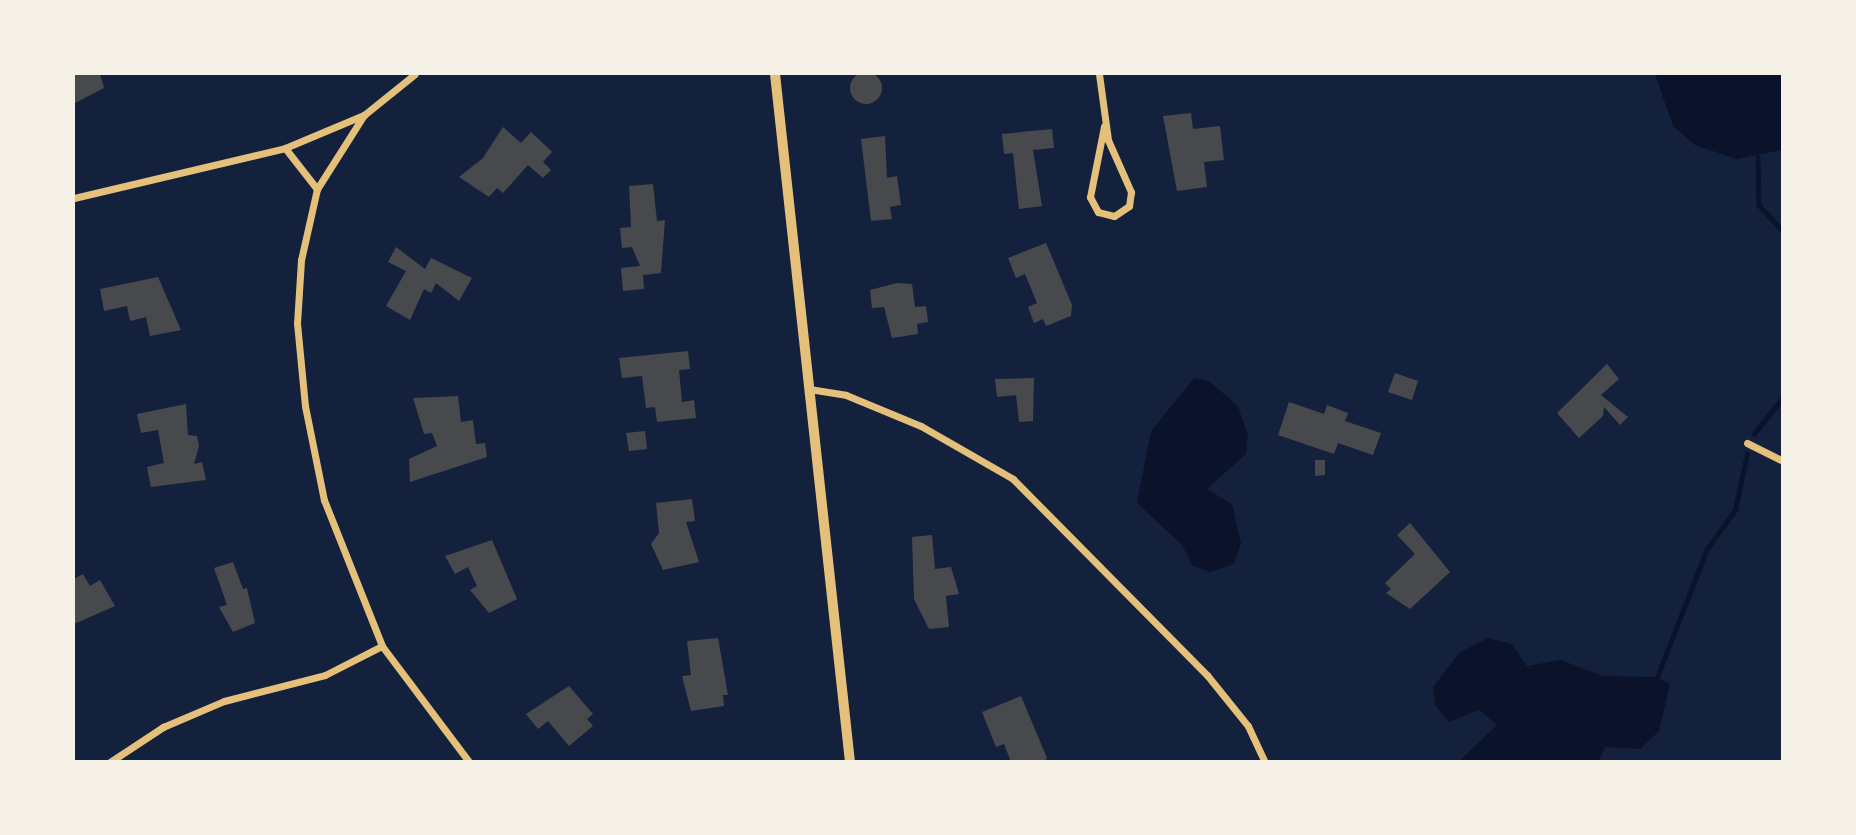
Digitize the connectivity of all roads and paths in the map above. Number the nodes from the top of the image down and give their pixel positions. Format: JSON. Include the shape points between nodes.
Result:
{"nodes":[{"id":1,"x":415,"y":74,"type":"edge"},
{"id":2,"x":775,"y":74,"type":"edge"},
{"id":3,"x":1099,"y":74,"type":"edge"},
{"id":4,"x":364,"y":115,"type":"junction"},
{"id":5,"x":1104,"y":126,"type":"junction"},
{"id":6,"x":285,"y":148,"type":"junction"},
{"id":7,"x":317,"y":189,"type":"junction"},
{"id":8,"x":74,"y":198,"type":"edge"},
{"id":9,"x":809,"y":389,"type":"junction"},
{"id":10,"x":1747,"y":443,"type":"dead end"},
{"id":11,"x":1783,"y":461,"type":"edge"},
{"id":12,"x":382,"y":646,"type":"junction"},
{"id":13,"x":110,"y":761,"type":"edge"},
{"id":14,"x":469,"y":761,"type":"edge"},
{"id":15,"x":850,"y":761,"type":"edge"},
{"id":16,"x":1265,"y":761,"type":"edge"}],
"edges":[{"from":1,"to":4,"type":"street"},
{"from":2,"to":9,"type":"street"},
{"from":3,"to":5,"type":"street"},
{"from":4,"to":6,"type":"street"},
{"from":4,"to":7,"type":"street"},
{"from":5,"to":5,"type":"street","via":[[1090,197],[1098,212],[1114,216],[1129,206],[1131,192]]},
{"from":6,"to":7,"type":"street"},
{"from":6,"to":8,"type":"street"},
{"from":7,"to":12,"type":"street","via":[[300,278],[304,406],[324,500]]},
{"from":9,"to":15,"type":"street"},
{"from":9,"to":16,"type":"street","via":[[846,395],[921,426],[1013,479],[1207,675],[1248,726]]},
{"from":10,"to":11,"type":"street"},
{"from":12,"to":13,"type":"street","via":[[314,679],[224,701],[175,721]]},
{"from":12,"to":14,"type":"street"}]}
